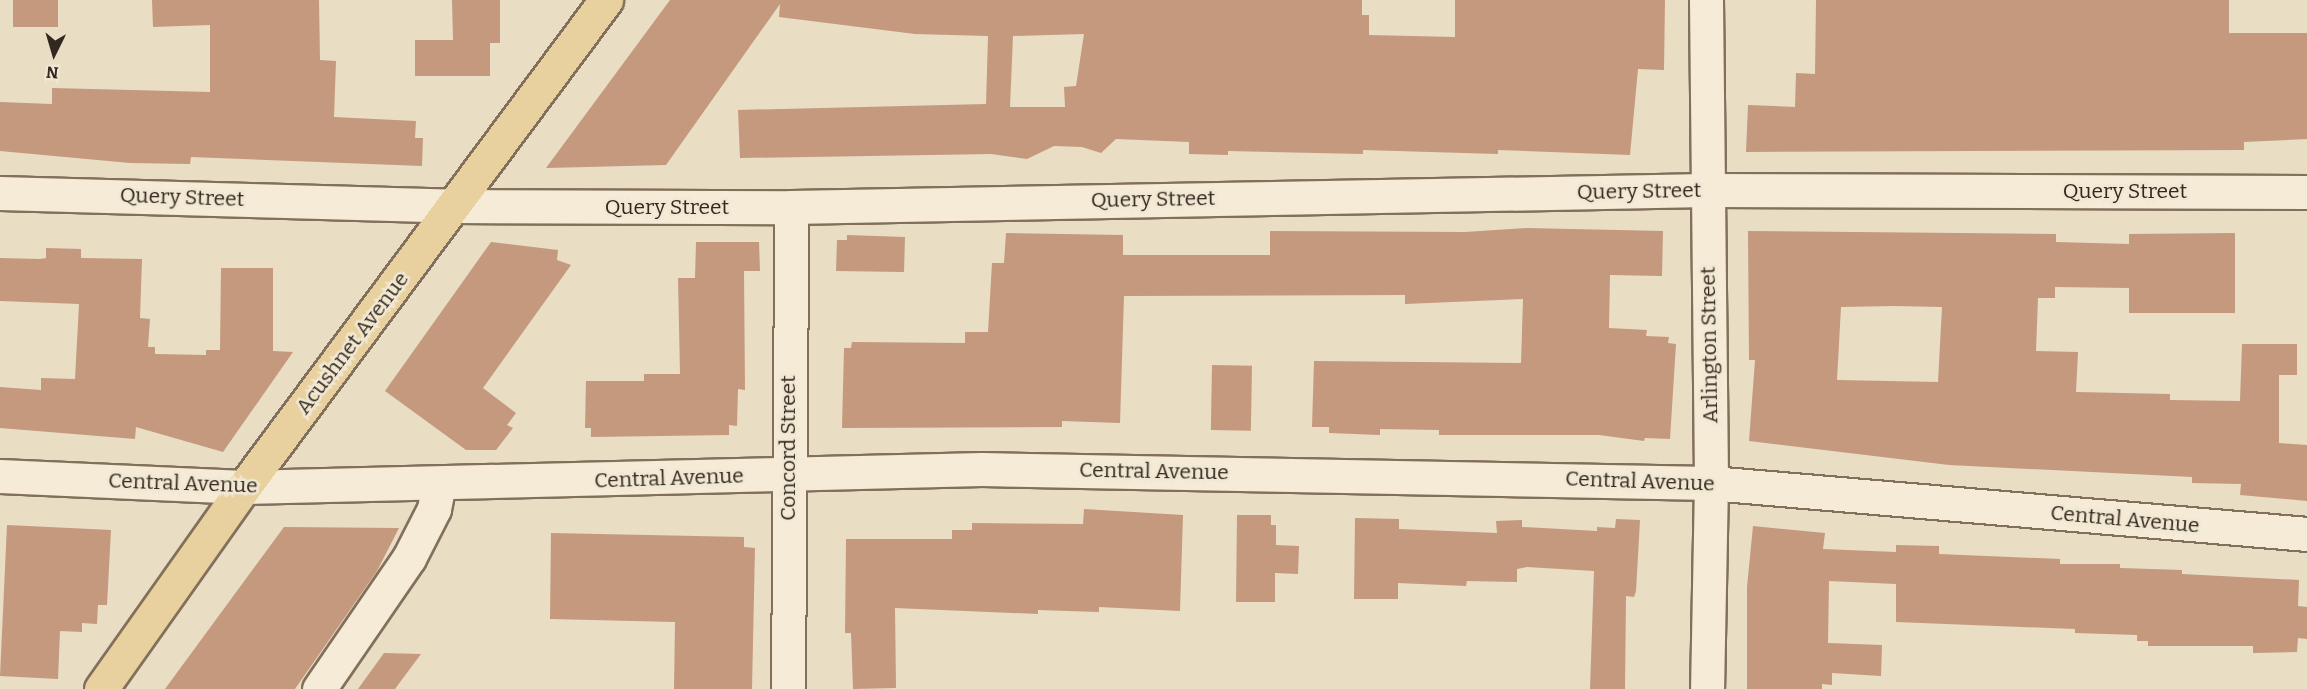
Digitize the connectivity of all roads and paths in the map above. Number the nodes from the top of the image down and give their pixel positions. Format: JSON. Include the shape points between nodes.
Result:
{"nodes":[{"id":1,"x":606,"y":0,"type":"edge"},
{"id":2,"x":1706,"y":0,"type":"edge"},
{"id":3,"x":1707,"y":190,"type":"junction"},
{"id":4,"x":2307,"y":192,"type":"edge"},
{"id":5,"x":0,"y":193,"type":"edge"},
{"id":6,"x":455,"y":206,"type":"junction"},
{"id":7,"x":791,"y":207,"type":"junction"},
{"id":8,"x":787,"y":474,"type":"junction"},
{"id":9,"x":0,"y":476,"type":"edge"},
{"id":10,"x":1711,"y":483,"type":"junction"},
{"id":11,"x":440,"y":484,"type":"junction"},
{"id":12,"x":244,"y":487,"type":"junction"},
{"id":13,"x":2307,"y":534,"type":"edge"},
{"id":14,"x":101,"y":689,"type":"edge"},
{"id":15,"x":319,"y":689,"type":"edge"},
{"id":16,"x":788,"y":689,"type":"edge"},
{"id":17,"x":1707,"y":689,"type":"edge"}],
"edges":[{"from":1,"to":6,"type":"main road","name":"Acushnet Avenue"},
{"from":2,"to":3,"type":"street","name":"Arlington Street"},
{"from":3,"to":4,"type":"street","name":"Query Street"},
{"from":3,"to":7,"type":"street","name":"Query Street"},
{"from":3,"to":10,"type":"street","name":"Arlington Street"},
{"from":5,"to":6,"type":"street","name":"Query Street"},
{"from":6,"to":7,"type":"street","name":"Query Street"},
{"from":6,"to":12,"type":"main road","name":"Acushnet Avenue"},
{"from":7,"to":8,"type":"street","name":"Concord Street"},
{"from":8,"to":10,"type":"street","name":"Central Avenue","via":[[982,469]]},
{"from":8,"to":11,"type":"street","name":"Central Avenue"},
{"from":8,"to":16,"type":"street","name":"Concord Street"},
{"from":9,"to":12,"type":"street","name":"Central Avenue"},
{"from":10,"to":13,"type":"street","name":"Central Avenue"},
{"from":10,"to":17,"type":"street","name":"Arlington Street"},
{"from":11,"to":12,"type":"street","name":"Central Avenue"},
{"from":11,"to":15,"type":"street","via":[[434,509],[410,558]]},
{"from":12,"to":14,"type":"main road","name":"Acushnet Avenue"}]}
